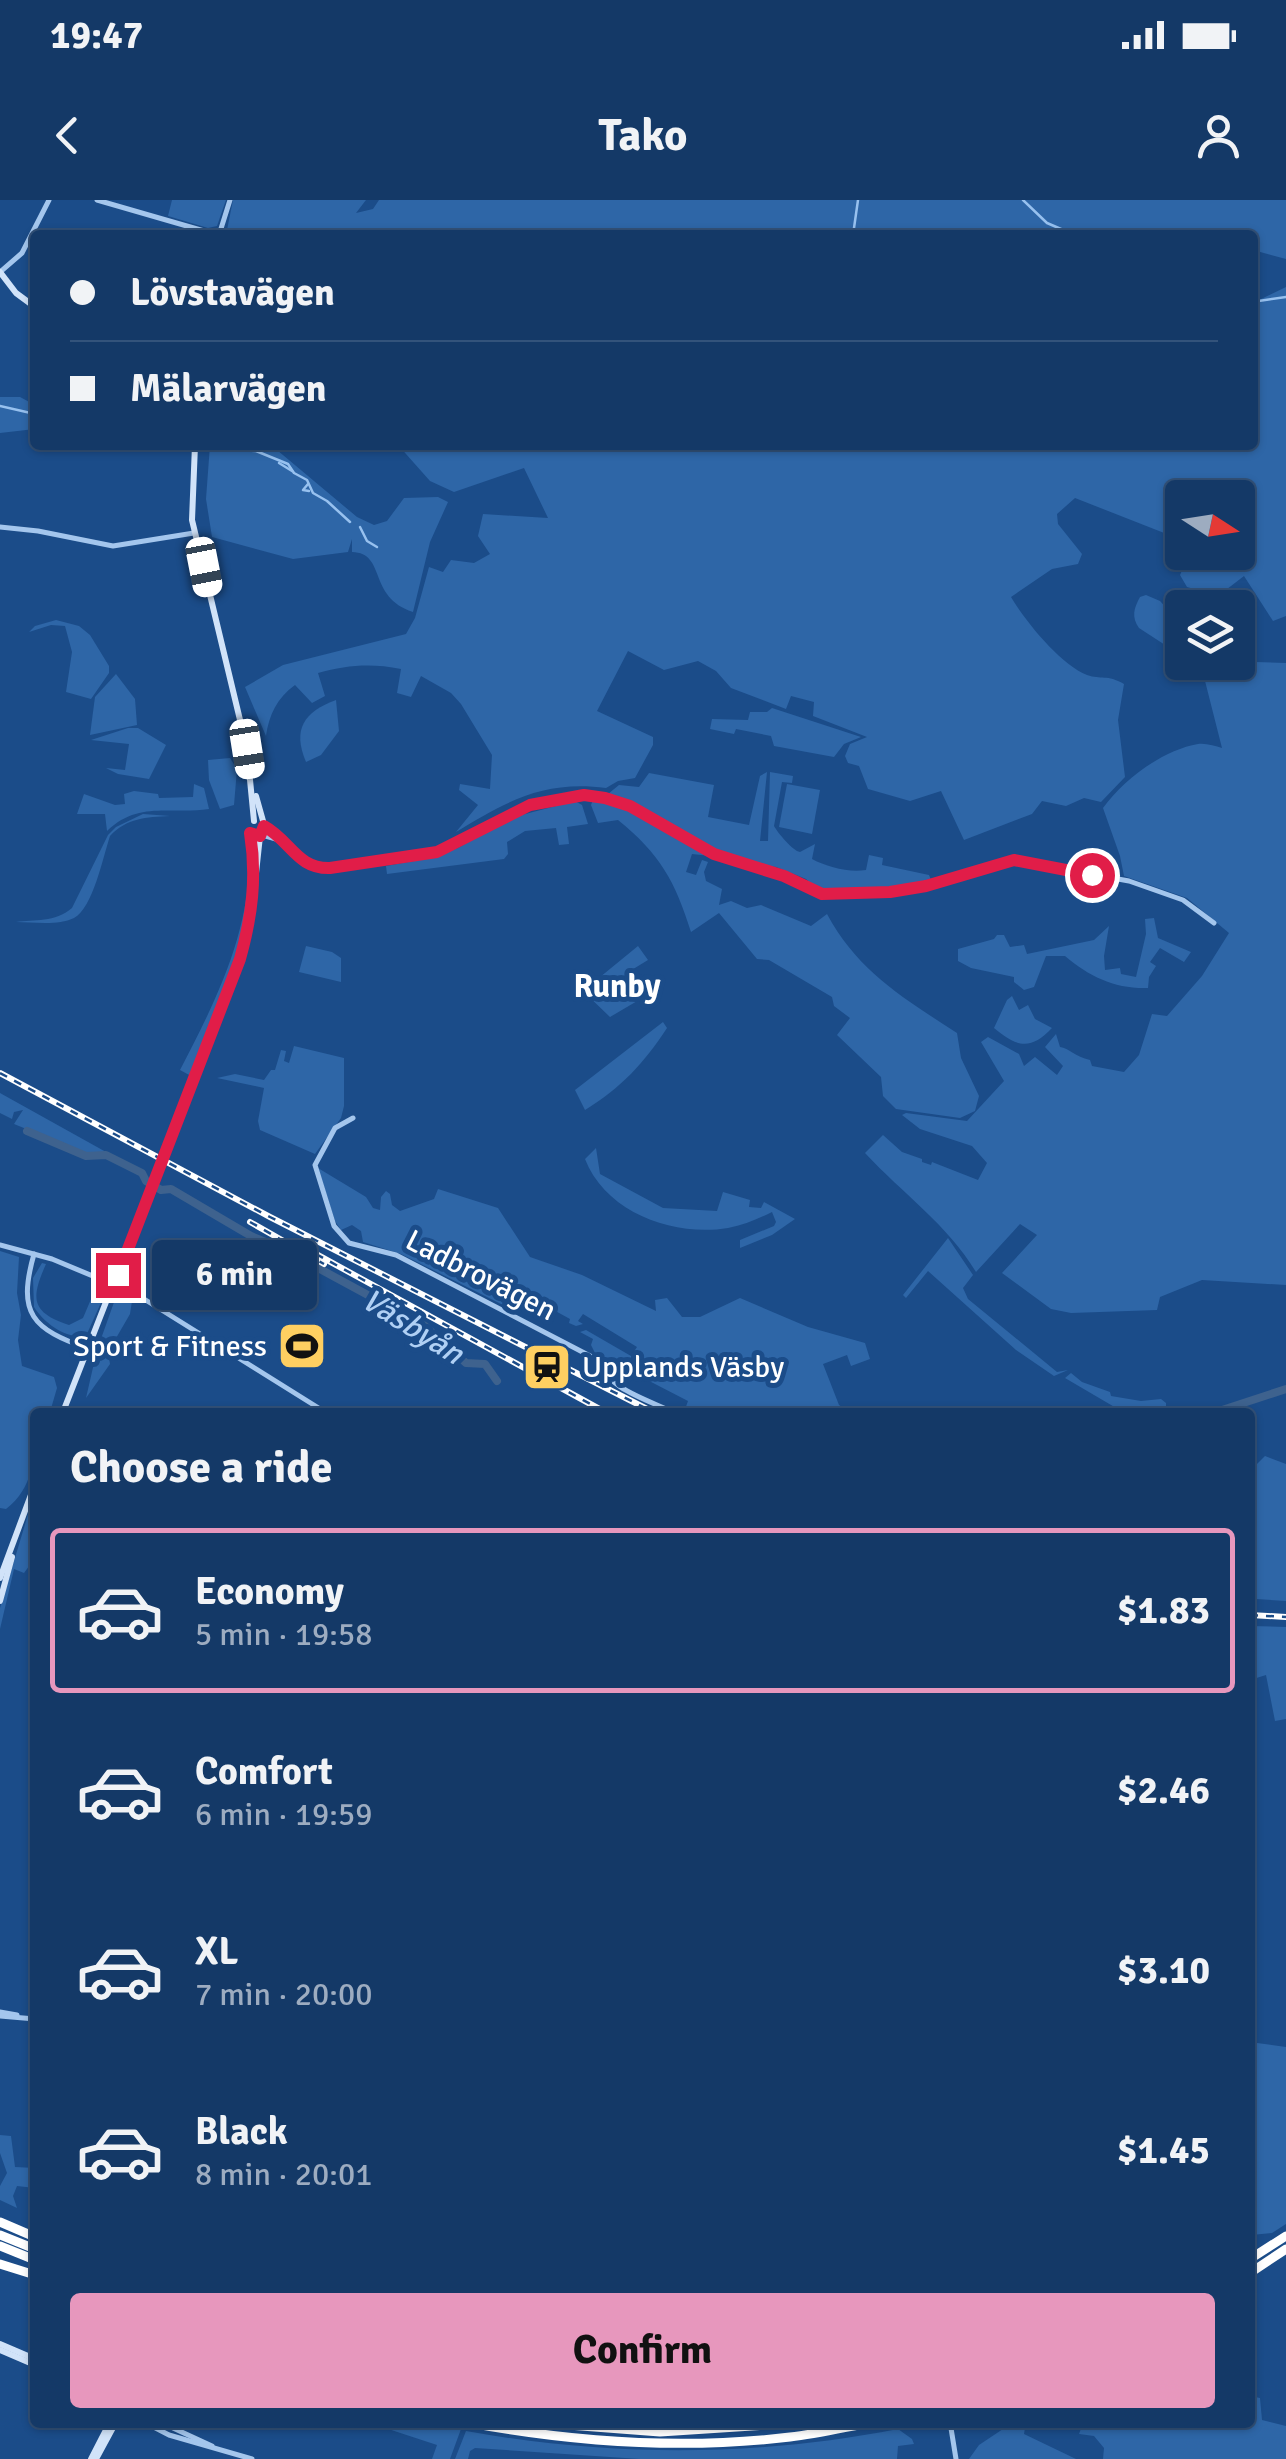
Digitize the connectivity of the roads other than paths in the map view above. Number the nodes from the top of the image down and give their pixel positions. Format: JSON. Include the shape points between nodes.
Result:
{"nodes":[{"id":1,"x":48,"y":200,"type":"edge"},
{"id":2,"x":97,"y":200,"type":"edge"},
{"id":3,"x":230,"y":200,"type":"edge"},
{"id":4,"x":33,"y":230,"type":"edge"},
{"id":5,"x":202,"y":230,"type":"edge"},
{"id":6,"x":221,"y":230,"type":"edge"},
{"id":7,"x":30,"y":237,"type":"edge"},
{"id":8,"x":0,"y":272,"type":"edge"},
{"id":9,"x":30,"y":303,"type":"edge"},
{"id":10,"x":195,"y":450,"type":"edge"},
{"id":11,"x":0,"y":527,"type":"edge"},
{"id":12,"x":196,"y":532,"type":"junction"},
{"id":13,"x":252,"y":786,"type":"junction"},
{"id":14,"x":254,"y":821,"type":"junction"},
{"id":15,"x":262,"y":830,"type":"junction"},
{"id":16,"x":250,"y":833,"type":"junction"},
{"id":17,"x":256,"y":872,"type":"junction"},
{"id":18,"x":1214,"y":923,"type":"dead end"},
{"id":19,"x":353,"y":1118,"type":"dead end"},
{"id":20,"x":0,"y":1245,"type":"edge"},
{"id":21,"x":34,"y":1254,"type":"junction"},
{"id":22,"x":88,"y":1348,"type":"junction"},
{"id":23,"x":65,"y":1408,"type":"edge"},
{"id":24,"x":319,"y":1408,"type":"edge"},
{"id":25,"x":665,"y":1408,"type":"edge"},
{"id":26,"x":30,"y":1498,"type":"edge"},
{"id":27,"x":23,"y":1517,"type":"junction"},
{"id":28,"x":0,"y":1578,"type":"edge"},
{"id":29,"x":0,"y":1601,"type":"edge"},
{"id":30,"x":0,"y":2014,"type":"edge"},
{"id":31,"x":30,"y":2019,"type":"edge"},
{"id":32,"x":0,"y":2222,"type":"edge"},
{"id":33,"x":0,"y":2235,"type":"edge"},
{"id":34,"x":30,"y":2235,"type":"edge"},
{"id":35,"x":1286,"y":2236,"type":"edge"},
{"id":36,"x":0,"y":2246,"type":"edge"},
{"id":37,"x":30,"y":2247,"type":"edge"},
{"id":38,"x":1286,"y":2250,"type":"edge"},
{"id":39,"x":1255,"y":2256,"type":"edge"},
{"id":40,"x":30,"y":2258,"type":"edge"},
{"id":41,"x":0,"y":2264,"type":"edge"},
{"id":42,"x":1255,"y":2270,"type":"edge"},
{"id":43,"x":30,"y":2273,"type":"edge"},
{"id":44,"x":0,"y":2347,"type":"edge"},
{"id":45,"x":30,"y":2360,"type":"edge"},
{"id":46,"x":110,"y":2428,"type":"edge"},
{"id":47,"x":156,"y":2428,"type":"edge"},
{"id":48,"x":174,"y":2428,"type":"edge"},
{"id":49,"x":505,"y":2428,"type":"edge"},
{"id":50,"x":608,"y":2428,"type":"edge"},
{"id":51,"x":721,"y":2428,"type":"edge"},
{"id":52,"x":840,"y":2428,"type":"edge"},
{"id":53,"x":951,"y":2428,"type":"edge"},
{"id":54,"x":228,"y":2452,"type":"junction"},
{"id":55,"x":93,"y":2459,"type":"edge"},
{"id":56,"x":252,"y":2459,"type":"edge"},
{"id":57,"x":956,"y":2459,"type":"edge"}],
"edges":[{"from":1,"to":4,"type":"street"},
{"from":2,"to":5,"type":"street"},
{"from":3,"to":6,"type":"street"},
{"from":7,"to":8,"type":"street"},
{"from":8,"to":9,"type":"main road"},
{"from":10,"to":12,"type":"main road","via":[[190,506]]},
{"from":11,"to":12,"type":"street","via":[[113,546]]},
{"from":12,"to":13,"type":"main road"},
{"from":13,"to":14,"type":"main road"},
{"from":13,"to":15,"type":"main road"},
{"from":14,"to":15,"type":"main road"},
{"from":14,"to":16,"type":"main road"},
{"from":15,"to":16,"type":"main road"},
{"from":15,"to":17,"type":"main road"},
{"from":15,"to":18,"type":"street","via":[[316,869],[418,856],[530,805],[584,795],[630,806],[714,854],[822,894],[926,886],[1014,860],[1129,881],[1183,900]]},
{"from":16,"to":17,"type":"main road"},
{"from":17,"to":22,"type":"main road","via":[[240,959]]},
{"from":19,"to":25,"type":"street","name":"Ladbrovägen","via":[[336,1128],[314,1165],[341,1235],[396,1255],[594,1358],[607,1379]]},
{"from":20,"to":21,"type":"street"},
{"from":21,"to":22,"type":"street","via":[[26,1292],[30,1313],[46,1331]]},
{"from":21,"to":24,"type":"street","via":[[148,1301]]},
{"from":22,"to":23,"type":"main road"},
{"from":26,"to":27,"type":"main road"},
{"from":27,"to":28,"type":"main road"},
{"from":27,"to":29,"type":"main road"},
{"from":30,"to":31,"type":"street"},
{"from":32,"to":34,"type":"highway"},
{"from":33,"to":37,"type":"highway"},
{"from":35,"to":39,"type":"highway"},
{"from":36,"to":40,"type":"highway"},
{"from":38,"to":42,"type":"highway"},
{"from":41,"to":43,"type":"highway"},
{"from":44,"to":45,"type":"main road"},
{"from":46,"to":55,"type":"main road"},
{"from":47,"to":54,"type":"street"},
{"from":48,"to":54,"type":"street"},
{"from":49,"to":52,"type":"highway","via":[[656,2443]]},
{"from":50,"to":51,"type":"highway"},
{"from":53,"to":57,"type":"street"},
{"from":54,"to":56,"type":"street"}]}
